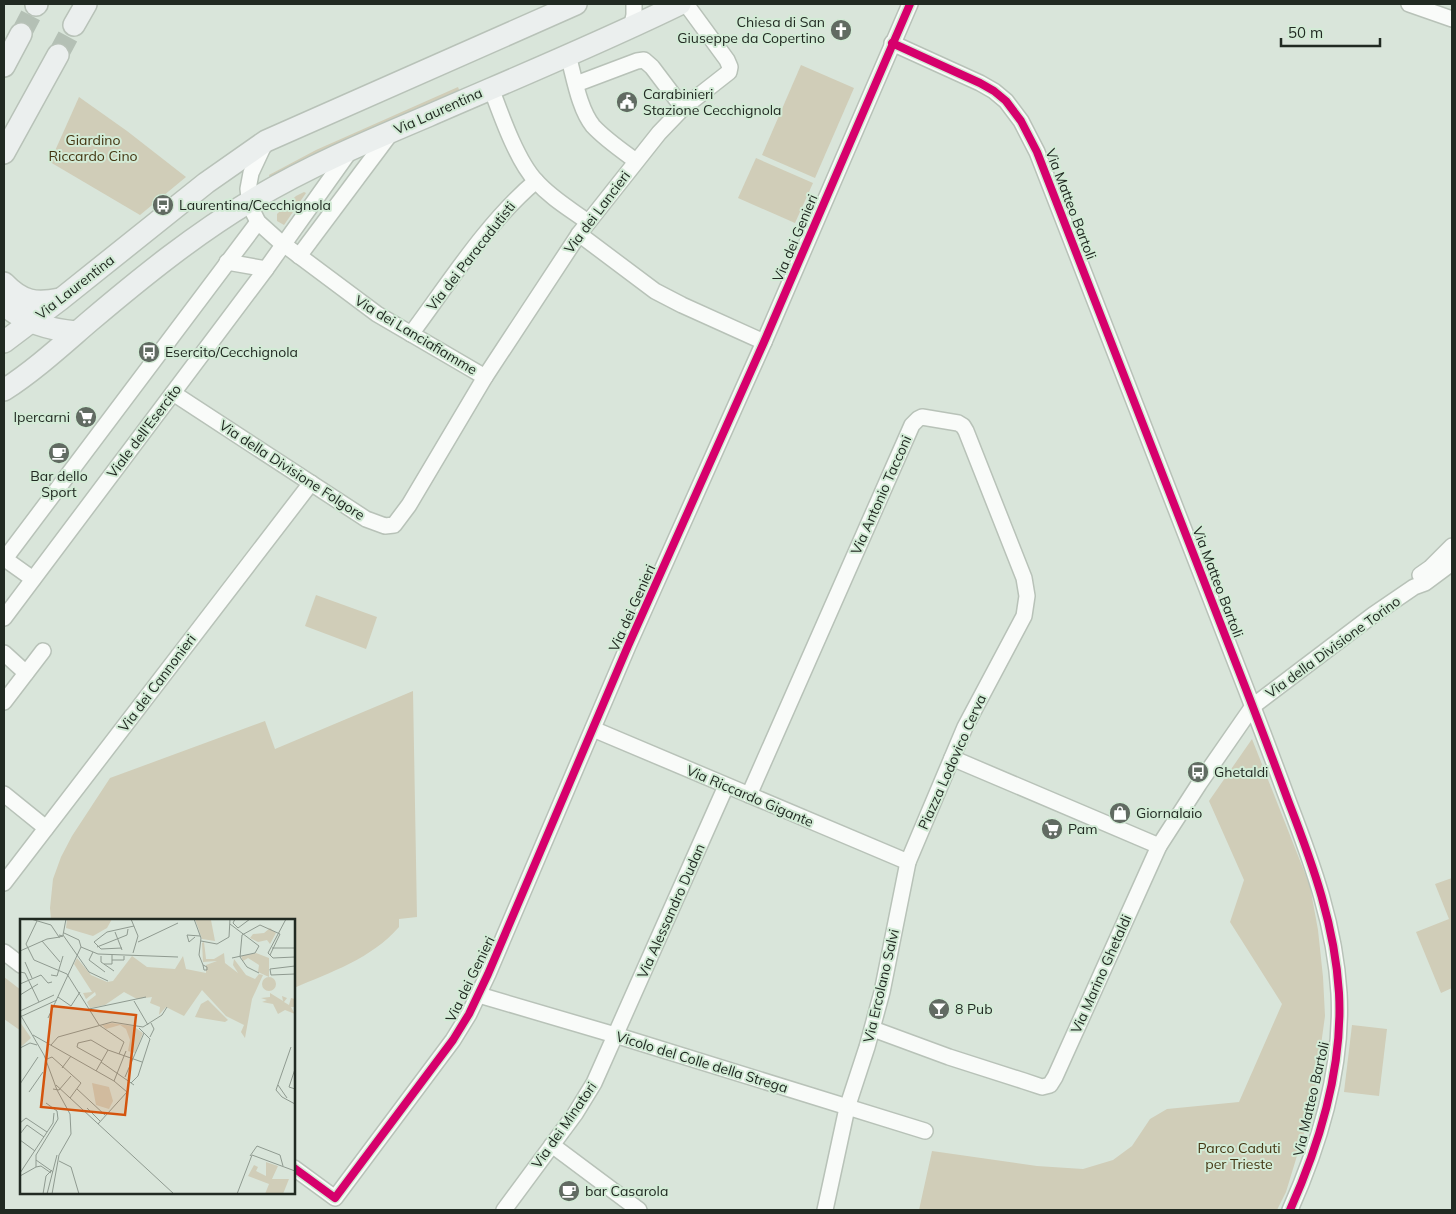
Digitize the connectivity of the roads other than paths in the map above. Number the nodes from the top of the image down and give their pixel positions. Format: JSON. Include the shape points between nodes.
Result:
{"nodes":[{"id":1,"x":86,"y":4,"type":"edge"},
{"id":2,"x":576,"y":4,"type":"edge"},
{"id":3,"x":634,"y":4,"type":"edge"},
{"id":4,"x":680,"y":4,"type":"edge"},
{"id":5,"x":686,"y":4,"type":"edge"},
{"id":6,"x":910,"y":4,"type":"edge"},
{"id":7,"x":1409,"y":4,"type":"edge"},
{"id":8,"x":1452,"y":19,"type":"edge"},
{"id":9,"x":74,"y":25,"type":"tunnel mouth"},
{"id":10,"x":631,"y":28,"type":"junction"},
{"id":11,"x":20,"y":34,"type":"tunnel mouth"},
{"id":12,"x":892,"y":43,"type":"junction"},
{"id":13,"x":58,"y":54,"type":"tunnel mouth"},
{"id":14,"x":568,"y":55,"type":"junction"},
{"id":15,"x":4,"y":66,"type":"edge"},
{"id":16,"x":576,"y":84,"type":"junction"},
{"id":17,"x":491,"y":88,"type":"junction"},
{"id":18,"x":684,"y":108,"type":"junction"},
{"id":19,"x":392,"y":131,"type":"junction"},
{"id":20,"x":266,"y":141,"type":"junction"},
{"id":21,"x":351,"y":150,"type":"junction"},
{"id":22,"x":4,"y":153,"type":"edge"},
{"id":23,"x":636,"y":161,"type":"junction"},
{"id":24,"x":536,"y":181,"type":"junction"},
{"id":25,"x":249,"y":202,"type":"junction"},
{"id":26,"x":258,"y":222,"type":"junction"},
{"id":27,"x":583,"y":228,"type":"junction"},
{"id":28,"x":283,"y":244,"type":"junction"},
{"id":29,"x":299,"y":256,"type":"junction"},
{"id":30,"x":227,"y":262,"type":"junction"},
{"id":31,"x":266,"y":269,"type":"junction"},
{"id":32,"x":4,"y":283,"type":"edge"},
{"id":33,"x":61,"y":299,"type":"junction"},
{"id":34,"x":4,"y":304,"type":"edge"},
{"id":35,"x":31,"y":322,"type":"junction"},
{"id":36,"x":76,"y":332,"type":"junction"},
{"id":37,"x":411,"y":334,"type":"junction"},
{"id":38,"x":4,"y":342,"type":"edge"},
{"id":39,"x":764,"y":342,"type":"junction"},
{"id":40,"x":485,"y":377,"type":"junction"},
{"id":41,"x":4,"y":390,"type":"edge"},
{"id":42,"x":173,"y":393,"type":"junction"},
{"id":43,"x":311,"y":483,"type":"junction"},
{"id":44,"x":1452,"y":546,"type":"edge"},
{"id":45,"x":4,"y":560,"type":"edge"},
{"id":46,"x":1452,"y":563,"type":"edge"},
{"id":47,"x":33,"y":579,"type":"junction"},
{"id":48,"x":1414,"y":587,"type":"junction"},
{"id":49,"x":4,"y":618,"type":"edge"},
{"id":50,"x":43,"y":651,"type":"dead end"},
{"id":51,"x":4,"y":653,"type":"edge"},
{"id":52,"x":998,"y":663,"type":"joint"},
{"id":53,"x":26,"y":673,"type":"junction"},
{"id":54,"x":4,"y":702,"type":"edge"},
{"id":55,"x":1252,"y":706,"type":"junction"},
{"id":56,"x":593,"y":729,"type":"junction"},
{"id":57,"x":952,"y":758,"type":"junction"},
{"id":58,"x":726,"y":786,"type":"junction"},
{"id":59,"x":4,"y":794,"type":"edge"},
{"id":60,"x":749,"y":795,"type":"junction"},
{"id":61,"x":46,"y":828,"type":"junction"},
{"id":62,"x":1159,"y":846,"type":"junction"},
{"id":63,"x":908,"y":862,"type":"junction"},
{"id":64,"x":4,"y":883,"type":"edge"},
{"id":65,"x":4,"y":952,"type":"edge"},
{"id":66,"x":20,"y":964,"type":"edge"},
{"id":67,"x":478,"y":995,"type":"junction"},
{"id":68,"x":873,"y":1029,"type":"junction"},
{"id":69,"x":615,"y":1035,"type":"junction"},
{"id":70,"x":847,"y":1108,"type":"junction"},
{"id":71,"x":924,"y":1131,"type":"dead end"},
{"id":72,"x":552,"y":1145,"type":"junction"},
{"id":73,"x":295,"y":1169,"type":"edge"},
{"id":74,"x":504,"y":1210,"type":"edge"},
{"id":75,"x":639,"y":1210,"type":"edge"},
{"id":76,"x":825,"y":1210,"type":"edge"},
{"id":77,"x":1290,"y":1210,"type":"edge"}],
"edges":[{"from":1,"to":9,"type":"main road"},
{"from":2,"to":20,"type":"main road","name":"Via Laurentina"},
{"from":3,"to":10,"type":"street"},
{"from":4,"to":10,"type":"main road","name":"Via Laurentina"},
{"from":5,"to":18,"type":"street","name":"Via dei Lancieri","via":[[730,67],[729,72]]},
{"from":6,"to":12,"type":"street","name":"Via dei Genieri"},
{"from":7,"to":8,"type":"street"},
{"from":10,"to":14,"type":"main road","name":"Via Laurentina"},
{"from":11,"to":15,"type":"main road"},
{"from":12,"to":39,"type":"street","name":"Via dei Genieri"},
{"from":12,"to":55,"type":"street","name":"Via Matteo Bartoli","via":[[987,86],[1006,102],[1027,131]]},
{"from":13,"to":22,"type":"main road"},
{"from":14,"to":16,"type":"street"},
{"from":14,"to":17,"type":"main road","name":"Via Laurentina"},
{"from":16,"to":18,"type":"street","via":[[644,60]]},
{"from":16,"to":23,"type":"street","via":[[593,126]]},
{"from":17,"to":19,"type":"main road","name":"Via Laurentina"},
{"from":17,"to":24,"type":"street","via":[[521,159]]},
{"from":18,"to":23,"type":"street","name":"Via dei Lancieri"},
{"from":19,"to":21,"type":"main road","name":"Via Laurentina"},
{"from":19,"to":29,"type":"street"},
{"from":20,"to":25,"type":"street","via":[[251,173]]},
{"from":20,"to":33,"type":"main road","name":"Via Laurentina","via":[[206,183]]},
{"from":21,"to":25,"type":"main road","name":"Via Laurentina"},
{"from":21,"to":28,"type":"street","name":"Viale dell'Esercito"},
{"from":23,"to":27,"type":"street","name":"Via dei Lancieri"},
{"from":24,"to":27,"type":"street"},
{"from":24,"to":37,"type":"street","name":"Via dei Paracadutisti","via":[[499,216]]},
{"from":25,"to":26,"type":"street"},
{"from":25,"to":36,"type":"main road","name":"Via Laurentina","via":[[159,264]]},
{"from":26,"to":28,"type":"street","name":"Via dei Lanciafiamme"},
{"from":26,"to":30,"type":"street"},
{"from":27,"to":39,"type":"street","via":[[630,274],[655,291]]},
{"from":27,"to":40,"type":"street","name":"Via dei Lancieri"},
{"from":28,"to":29,"type":"street","name":"Via dei Lanciafiamme"},
{"from":28,"to":31,"type":"street","name":"Viale dell'Esercito"},
{"from":29,"to":37,"type":"street","name":"Via dei Lanciafiamme","via":[[372,311]]},
{"from":30,"to":31,"type":"street"},
{"from":30,"to":45,"type":"street"},
{"from":31,"to":42,"type":"street","name":"Viale dell'Esercito"},
{"from":32,"to":33,"type":"main road","via":[[12,292],[31,301]]},
{"from":33,"to":35,"type":"main road","name":"Via Laurentina"},
{"from":34,"to":35,"type":"main road"},
{"from":35,"to":36,"type":"main road"},
{"from":35,"to":38,"type":"main road","name":"Via Laurentina"},
{"from":36,"to":41,"type":"main road","name":"Via Laurentina"},
{"from":37,"to":40,"type":"street","name":"Via dei Lanciafiamme"},
{"from":39,"to":56,"type":"street","name":"Via dei Genieri"},
{"from":40,"to":43,"type":"street","name":"Via della Divisione Folgore","via":[[394,525],[385,526],[366,519]]},
{"from":42,"to":43,"type":"street","name":"Via della Divisione Folgore"},
{"from":42,"to":47,"type":"street","name":"Viale dell'Esercito"},
{"from":43,"to":61,"type":"street","name":"Via dei Cannonieri"},
{"from":44,"to":48,"type":"street","name":"Via della Divisione Torino","via":[[1419,576]]},
{"from":45,"to":47,"type":"street"},
{"from":46,"to":48,"type":"street","name":"Via della Divisione Torino"},
{"from":47,"to":49,"type":"street","name":"Viale dell'Esercito"},
{"from":48,"to":55,"type":"street","name":"Via della Divisione Torino"},
{"from":50,"to":53,"type":"street"},
{"from":51,"to":53,"type":"street"},
{"from":52,"to":57,"type":"street","name":"Piazza Lodovico Cerva"},
{"from":52,"to":60,"type":"street","name":"Via Antonio Tacconi","via":[[1024,616],[1027,596],[1024,578],[964,428],[958,423],[920,418],[911,428]]},
{"from":53,"to":54,"type":"street"},
{"from":55,"to":62,"type":"street","name":"Via Marino Ghetaldi"},
{"from":55,"to":77,"type":"street","name":"Via Matteo Bartoli","via":[[1318,881],[1332,936],[1338,980],[1337,1057],[1314,1149]]},
{"from":56,"to":58,"type":"street","name":"Via Riccardo Gigante"},
{"from":56,"to":67,"type":"street","name":"Via dei Genieri"},
{"from":57,"to":62,"type":"street"},
{"from":57,"to":63,"type":"street","name":"Piazza Lodovico Cerva"},
{"from":58,"to":60,"type":"street","name":"Via Riccardo Gigante"},
{"from":58,"to":69,"type":"street","name":"Via Alessandro Dudan"},
{"from":59,"to":61,"type":"street"},
{"from":60,"to":63,"type":"street","name":"Via Riccardo Gigante"},
{"from":61,"to":64,"type":"street","name":"Via dei Cannonieri"},
{"from":62,"to":68,"type":"street","name":"Via Marino Ghetaldi","via":[[1050,1085],[1042,1087]]},
{"from":63,"to":68,"type":"street","name":"Via Ercolano Salvi"},
{"from":65,"to":66,"type":"street"},
{"from":67,"to":69,"type":"street","name":"Vicolo del Colle della Strega"},
{"from":67,"to":73,"type":"street","name":"Via dei Genieri","via":[[442,1055],[334,1198]]},
{"from":68,"to":70,"type":"street","name":"Via Ercolano Salvi"},
{"from":69,"to":70,"type":"street","name":"Vicolo del Colle della Strega"},
{"from":69,"to":72,"type":"street","name":"Via dei Minatori","via":[[587,1096]]},
{"from":70,"to":71,"type":"street","name":"Vicolo del Colle della Strega"},
{"from":70,"to":76,"type":"street","name":"Via Ercolano Salvi"},
{"from":72,"to":74,"type":"street","name":"Via dei Minatori"},
{"from":72,"to":75,"type":"street"}]}
